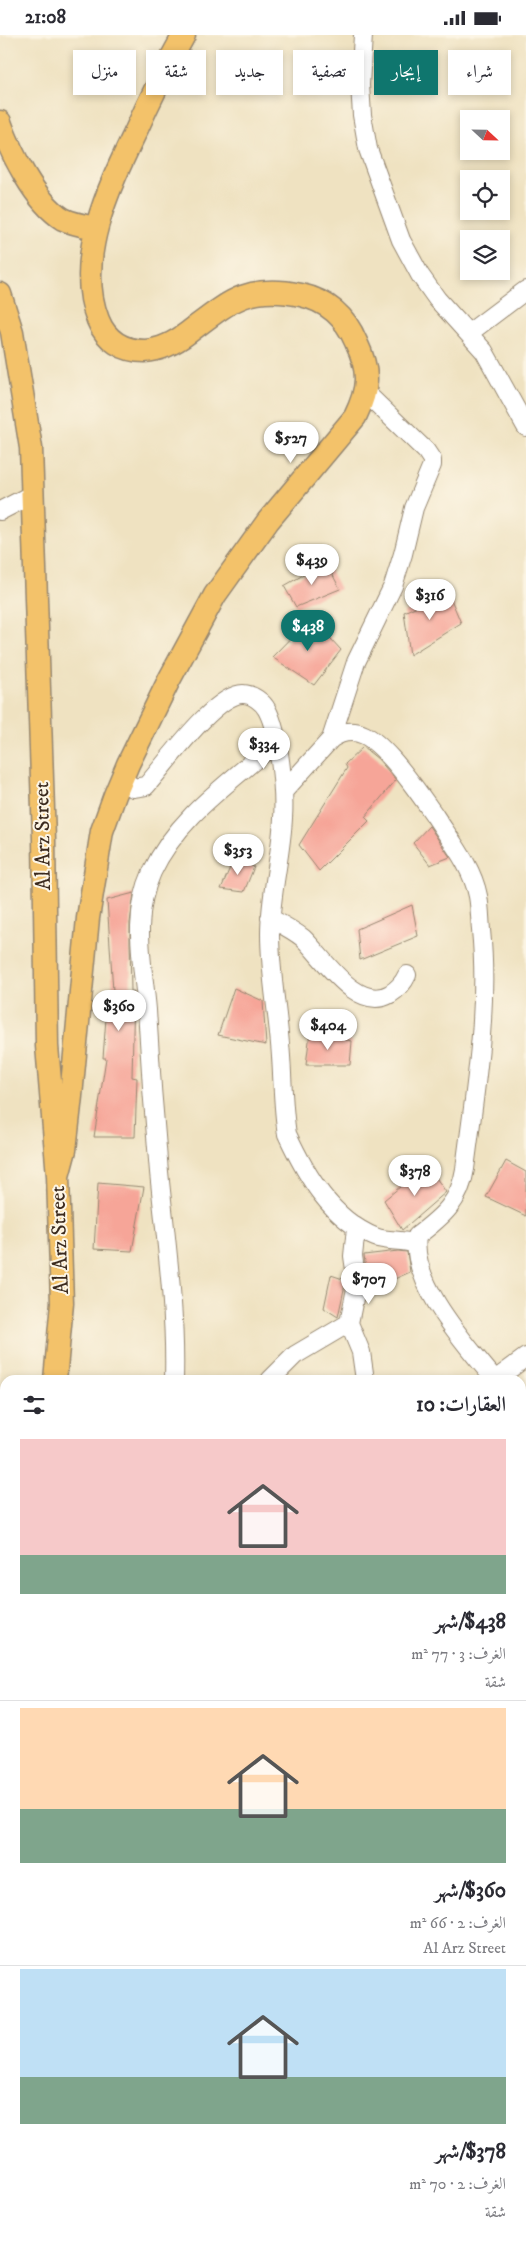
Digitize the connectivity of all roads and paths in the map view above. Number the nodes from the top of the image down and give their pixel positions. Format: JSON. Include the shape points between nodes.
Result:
{"nodes":[{"id":1,"x":184,"y":35,"type":"edge"},
{"id":2,"x":363,"y":35,"type":"edge"},
{"id":3,"x":0,"y":122,"type":"edge"},
{"id":4,"x":8,"y":159,"type":"edge"},
{"id":5,"x":96,"y":228,"type":"junction"},
{"id":6,"x":526,"y":290,"type":"edge"},
{"id":7,"x":0,"y":294,"type":"edge"},
{"id":8,"x":469,"y":333,"type":"junction"},
{"id":9,"x":365,"y":392,"type":"junction"},
{"id":10,"x":526,"y":427,"type":"edge"},
{"id":11,"x":33,"y":494,"type":"junction"},
{"id":12,"x":0,"y":511,"type":"edge"},
{"id":13,"x":331,"y":739,"type":"junction"},
{"id":14,"x":276,"y":742,"type":"junction"},
{"id":15,"x":122,"y":777,"type":"junction"},
{"id":16,"x":282,"y":793,"type":"junction"},
{"id":17,"x":270,"y":918,"type":"junction"},
{"id":18,"x":408,"y":975,"type":"dead end"},
{"id":19,"x":58,"y":1176,"type":"junction"},
{"id":20,"x":356,"y":1228,"type":"junction"},
{"id":21,"x":416,"y":1244,"type":"junction"},
{"id":22,"x":349,"y":1323,"type":"junction"},
{"id":23,"x":526,"y":1357,"type":"edge"},
{"id":24,"x":55,"y":1375,"type":"edge"},
{"id":25,"x":174,"y":1375,"type":"edge"},
{"id":26,"x":275,"y":1375,"type":"edge"},
{"id":27,"x":363,"y":1375,"type":"edge"},
{"id":28,"x":491,"y":1375,"type":"edge"},
{"id":29,"x":502,"y":1375,"type":"edge"}],
"edges":[{"from":1,"to":5,"type":"main road","via":[[162,73],[128,147]]},
{"from":2,"to":8,"type":"street","via":[[362,115],[368,149],[389,210],[420,275],[437,299]]},
{"from":3,"to":4,"type":"main road"},
{"from":4,"to":5,"type":"main road","via":[[54,213],[71,223]]},
{"from":5,"to":9,"type":"main road","via":[[91,257],[93,308],[100,326],[116,343],[132,349],[158,349],[176,341],[228,303],[259,291],[289,292],[311,297],[344,319],[366,362]]},
{"from":6,"to":8,"type":"street"},
{"from":7,"to":11,"type":"main road","name":"Al Arz Street","via":[[12,332],[22,385],[31,448]]},
{"from":8,"to":10,"type":"street","via":[[484,351]]},
{"from":9,"to":13,"type":"street","via":[[426,451],[432,465],[414,508],[393,586],[356,662]]},
{"from":9,"to":15,"type":"main road","via":[[355,417],[268,521],[215,595]]},
{"from":11,"to":12,"type":"street"},
{"from":11,"to":19,"type":"main road","name":"Al Arz Street","via":[[47,1046]]},
{"from":13,"to":16,"type":"street"},
{"from":13,"to":21,"type":"street","via":[[340,733],[356,732],[382,747],[412,781],[452,842],[469,869],[478,896],[484,994],[463,1185],[456,1199],[435,1223],[417,1236]]},
{"from":14,"to":15,"type":"street","via":[[267,709],[256,698],[242,694],[222,701],[208,714],[146,786],[133,788]]},
{"from":14,"to":16,"type":"street"},
{"from":14,"to":25,"type":"street","via":[[174,834],[152,873],[140,909],[140,952],[166,1228]]},
{"from":15,"to":19,"type":"main road","via":[[102,831],[88,918],[65,1150]]},
{"from":16,"to":17,"type":"street","via":[[280,848]]},
{"from":17,"to":18,"type":"street","via":[[302,938],[351,989],[361,995],[376,1000],[384,998],[396,991]]},
{"from":17,"to":20,"type":"street","via":[[287,1134],[327,1202]]},
{"from":19,"to":24,"type":"main road","name":"Al Arz Street","via":[[62,1303]]},
{"from":20,"to":21,"type":"street","via":[[377,1238]]},
{"from":20,"to":22,"type":"street","via":[[353,1256],[356,1284]]},
{"from":21,"to":28,"type":"street","via":[[421,1267],[436,1304]]},
{"from":22,"to":26,"type":"street","via":[[295,1355]]},
{"from":22,"to":27,"type":"street","via":[[361,1352]]},
{"from":23,"to":29,"type":"street"}]}
